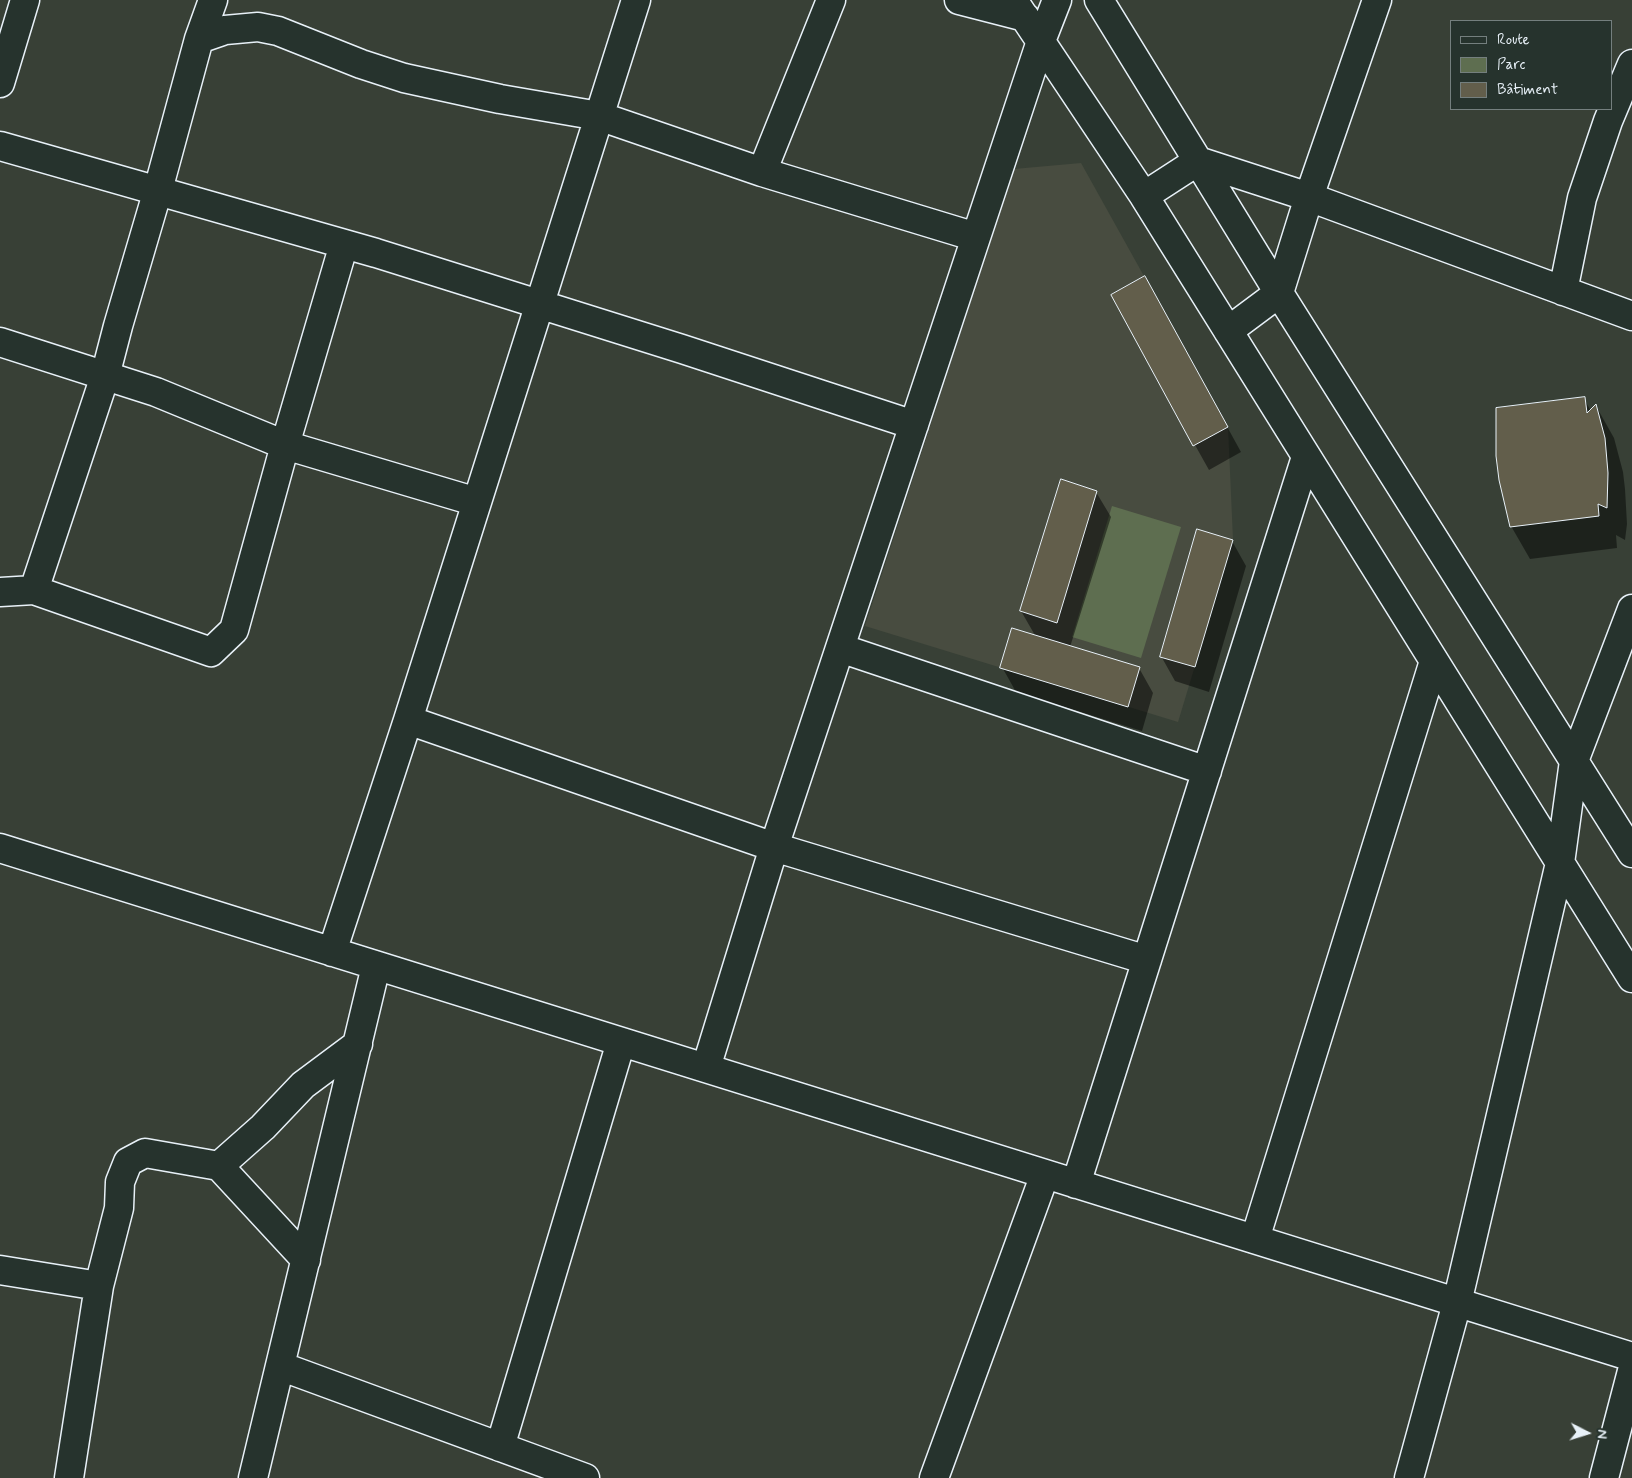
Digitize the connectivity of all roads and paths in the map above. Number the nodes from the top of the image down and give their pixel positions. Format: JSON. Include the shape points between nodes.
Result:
{"nodes":[{"id":1,"x":25,"y":0,"type":"edge"},
{"id":2,"x":213,"y":0,"type":"edge"},
{"id":3,"x":636,"y":0,"type":"edge"},
{"id":4,"x":832,"y":0,"type":"edge"},
{"id":5,"x":959,"y":0,"type":"edge"},
{"id":6,"x":1058,"y":0,"type":"edge"},
{"id":7,"x":1099,"y":0,"type":"edge"},
{"id":8,"x":1377,"y":0,"type":"edge"},
{"id":9,"x":1019,"y":8,"type":"edge"},
{"id":10,"x":198,"y":39,"type":"junction"},
{"id":11,"x":1041,"y":41,"type":"junction"},
{"id":12,"x":1632,"y":64,"type":"edge"},
{"id":13,"x":0,"y":84,"type":"edge"},
{"id":14,"x":599,"y":116,"type":"junction"},
{"id":15,"x":0,"y":146,"type":"edge"},
{"id":16,"x":1198,"y":160,"type":"junction"},
{"id":17,"x":762,"y":172,"type":"junction"},
{"id":18,"x":158,"y":190,"type":"junction"},
{"id":19,"x":1144,"y":196,"type":"junction"},
{"id":20,"x":1309,"y":197,"type":"junction"},
{"id":21,"x":976,"y":238,"type":"junction"},
{"id":22,"x":344,"y":244,"type":"junction"},
{"id":23,"x":1563,"y":291,"type":"junction"},
{"id":24,"x":1279,"y":293,"type":"junction"},
{"id":25,"x":540,"y":304,"type":"junction"},
{"id":26,"x":1632,"y":316,"type":"edge"},
{"id":27,"x":1228,"y":331,"type":"junction"},
{"id":28,"x":0,"y":342,"type":"edge"},
{"id":29,"x":105,"y":376,"type":"junction"},
{"id":30,"x":914,"y":425,"type":"junction"},
{"id":31,"x":285,"y":445,"type":"junction"},
{"id":32,"x":1306,"y":458,"type":"junction"},
{"id":33,"x":477,"y":502,"type":"junction"},
{"id":34,"x":34,"y":590,"type":"junction"},
{"id":35,"x":0,"y":592,"type":"edge"},
{"id":36,"x":1632,"y":609,"type":"edge"},
{"id":37,"x":840,"y":648,"type":"junction"},
{"id":38,"x":1434,"y":661,"type":"junction"},
{"id":39,"x":408,"y":720,"type":"junction"},
{"id":40,"x":1574,"y":761,"type":"junction"},
{"id":41,"x":1207,"y":771,"type":"junction"},
{"id":42,"x":774,"y":847,"type":"junction"},
{"id":43,"x":0,"y":848,"type":"edge"},
{"id":44,"x":1632,"y":853,"type":"edge"},
{"id":45,"x":1560,"y":863,"type":"junction"},
{"id":46,"x":332,"y":952,"type":"junction"},
{"id":47,"x":1148,"y":960,"type":"junction"},
{"id":48,"x":376,"y":966,"type":"junction"},
{"id":49,"x":1632,"y":978,"type":"edge"},
{"id":50,"x":621,"y":1042,"type":"junction"},
{"id":51,"x":358,"y":1044,"type":"junction"},
{"id":52,"x":706,"y":1068,"type":"junction"},
{"id":53,"x":219,"y":1166,"type":"junction"},
{"id":54,"x":1045,"y":1174,"type":"junction"},
{"id":55,"x":1076,"y":1184,"type":"junction"},
{"id":56,"x":1255,"y":1239,"type":"junction"},
{"id":57,"x":306,"y":1260,"type":"junction"},
{"id":58,"x":0,"y":1270,"type":"edge"},
{"id":59,"x":99,"y":1286,"type":"junction"},
{"id":60,"x":1457,"y":1303,"type":"junction"},
{"id":61,"x":1632,"y":1357,"type":"edge"},
{"id":62,"x":280,"y":1366,"type":"junction"},
{"id":63,"x":1632,"y":1371,"type":"edge"},
{"id":64,"x":500,"y":1446,"type":"junction"},
{"id":65,"x":68,"y":1478,"type":"edge"},
{"id":66,"x":254,"y":1478,"type":"edge"},
{"id":67,"x":585,"y":1478,"type":"edge"},
{"id":68,"x":934,"y":1478,"type":"edge"},
{"id":69,"x":1409,"y":1478,"type":"edge"},
{"id":70,"x":1604,"y":1478,"type":"edge"}],
"edges":[{"from":1,"to":13,"type":"street"},
{"from":2,"to":10,"type":"street"},
{"from":3,"to":14,"type":"street"},
{"from":4,"to":17,"type":"street"},
{"from":5,"to":9,"type":"street"},
{"from":6,"to":11,"type":"street"},
{"from":7,"to":16,"type":"street"},
{"from":8,"to":20,"type":"street"},
{"from":9,"to":11,"type":"street"},
{"from":10,"to":14,"type":"street","via":[[225,30],[258,27],[278,31],[404,78]]},
{"from":10,"to":18,"type":"street"},
{"from":11,"to":19,"type":"street"},
{"from":11,"to":21,"type":"street"},
{"from":12,"to":23,"type":"street","via":[[1608,121],[1582,198]]},
{"from":14,"to":17,"type":"street"},
{"from":14,"to":25,"type":"street"},
{"from":15,"to":18,"type":"street"},
{"from":16,"to":19,"type":"street"},
{"from":16,"to":20,"type":"street"},
{"from":16,"to":24,"type":"street"},
{"from":17,"to":21,"type":"street"},
{"from":18,"to":22,"type":"street"},
{"from":18,"to":29,"type":"street"},
{"from":19,"to":27,"type":"street"},
{"from":20,"to":23,"type":"street"},
{"from":20,"to":24,"type":"street"},
{"from":21,"to":30,"type":"street"},
{"from":22,"to":25,"type":"street"},
{"from":22,"to":31,"type":"street"},
{"from":23,"to":26,"type":"street"},
{"from":24,"to":27,"type":"street"},
{"from":24,"to":40,"type":"street"},
{"from":25,"to":30,"type":"street"},
{"from":25,"to":33,"type":"street"},
{"from":27,"to":32,"type":"street"},
{"from":28,"to":29,"type":"street"},
{"from":29,"to":31,"type":"street","via":[[156,392]]},
{"from":29,"to":34,"type":"street"},
{"from":30,"to":37,"type":"street"},
{"from":31,"to":33,"type":"street"},
{"from":31,"to":34,"type":"street","via":[[234,630],[211,652]]},
{"from":32,"to":38,"type":"street"},
{"from":32,"to":41,"type":"street"},
{"from":33,"to":39,"type":"street"},
{"from":34,"to":35,"type":"street"},
{"from":36,"to":40,"type":"street"},
{"from":37,"to":41,"type":"street"},
{"from":37,"to":42,"type":"street"},
{"from":38,"to":45,"type":"street"},
{"from":38,"to":56,"type":"street"},
{"from":39,"to":42,"type":"street"},
{"from":39,"to":46,"type":"street"},
{"from":40,"to":44,"type":"street"},
{"from":40,"to":45,"type":"street"},
{"from":41,"to":47,"type":"street"},
{"from":42,"to":47,"type":"street"},
{"from":42,"to":52,"type":"street"},
{"from":43,"to":46,"type":"street"},
{"from":45,"to":49,"type":"street"},
{"from":45,"to":60,"type":"street"},
{"from":46,"to":48,"type":"street"},
{"from":47,"to":55,"type":"street"},
{"from":48,"to":50,"type":"street"},
{"from":48,"to":51,"type":"street"},
{"from":50,"to":52,"type":"street"},
{"from":50,"to":64,"type":"street"},
{"from":51,"to":53,"type":"street","via":[[304,1085]]},
{"from":51,"to":57,"type":"street"},
{"from":52,"to":54,"type":"street"},
{"from":53,"to":57,"type":"street"},
{"from":53,"to":59,"type":"street","via":[[145,1152],[128,1162],[120,1182],[119,1208]]},
{"from":54,"to":55,"type":"street"},
{"from":54,"to":68,"type":"street"},
{"from":55,"to":56,"type":"street"},
{"from":56,"to":60,"type":"street"},
{"from":57,"to":62,"type":"street"},
{"from":58,"to":59,"type":"street"},
{"from":59,"to":65,"type":"street"},
{"from":60,"to":61,"type":"street"},
{"from":60,"to":69,"type":"street"},
{"from":62,"to":64,"type":"street"},
{"from":62,"to":66,"type":"street"},
{"from":63,"to":70,"type":"street"},
{"from":64,"to":67,"type":"street"}]}
